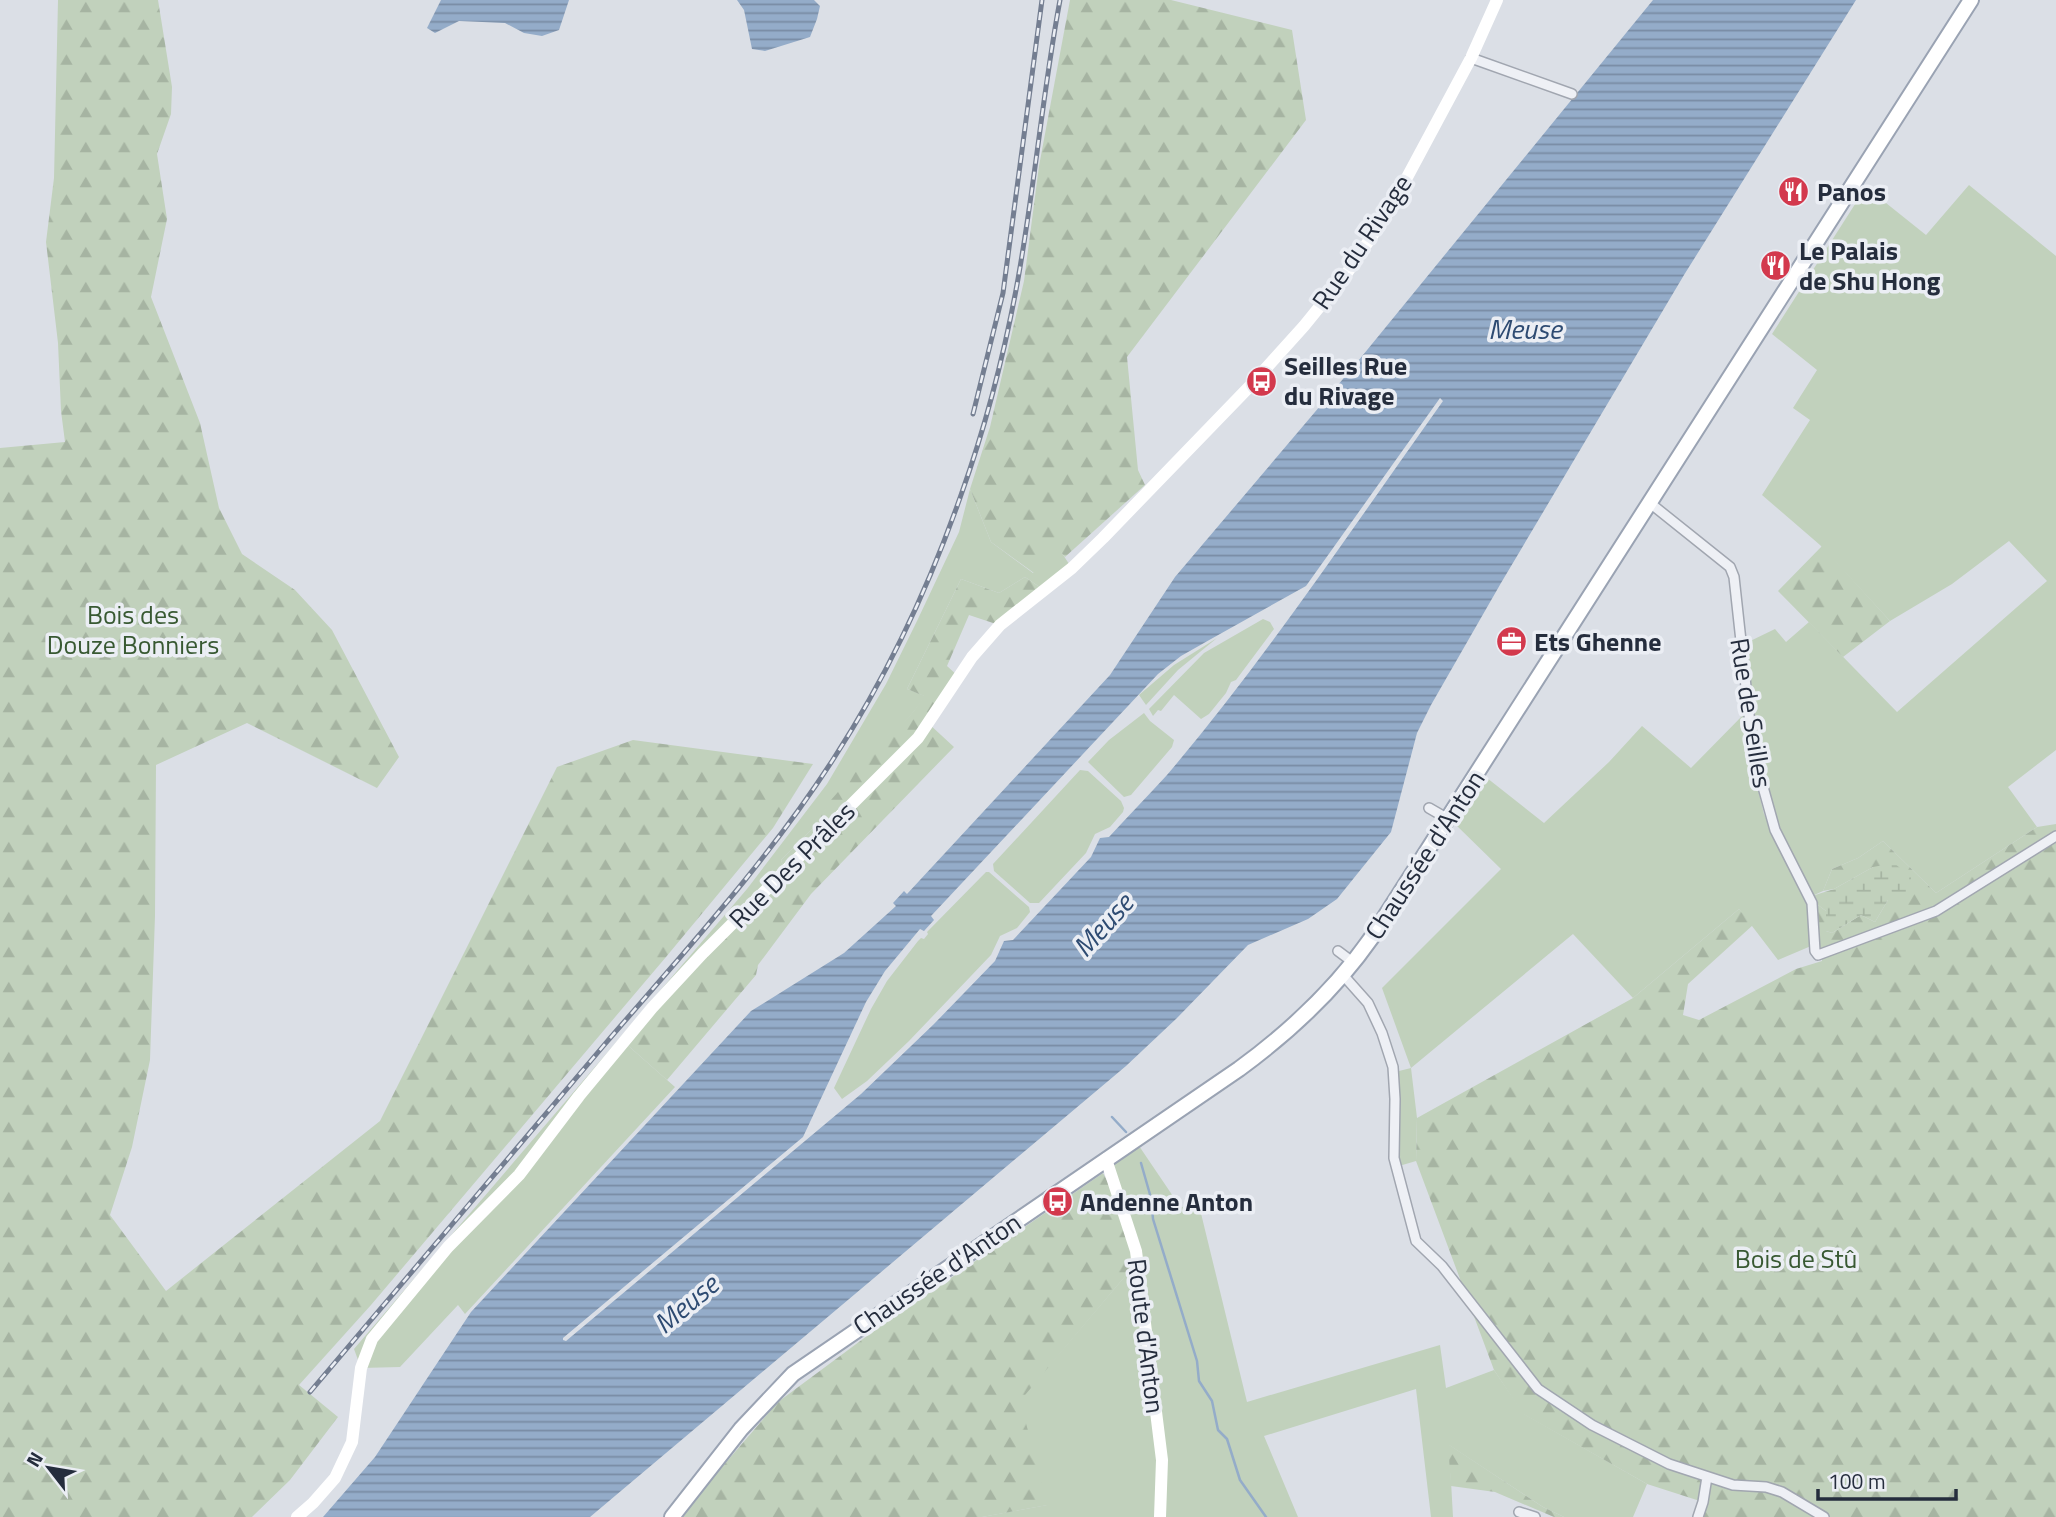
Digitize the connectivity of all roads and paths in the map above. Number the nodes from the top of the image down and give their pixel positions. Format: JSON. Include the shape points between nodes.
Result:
{"nodes":[{"id":1,"x":1497,"y":0,"type":"edge"},
{"id":2,"x":1971,"y":0,"type":"edge"},
{"id":3,"x":1471,"y":58,"type":"junction"},
{"id":4,"x":1572,"y":94,"type":"dead end"},
{"id":5,"x":1228,"y":408,"type":"joint"},
{"id":6,"x":1650,"y":503,"type":"junction"},
{"id":7,"x":1429,"y":808,"type":"dead end"},
{"id":8,"x":1448,"y":819,"type":"junction"},
{"id":9,"x":2056,"y":836,"type":"edge"},
{"id":10,"x":1338,"y":951,"type":"dead end"},
{"id":11,"x":1354,"y":963,"type":"junction"},
{"id":12,"x":1344,"y":976,"type":"junction"},
{"id":13,"x":1106,"y":1159,"type":"junction"},
{"id":14,"x":1707,"y":1477,"type":"junction"},
{"id":15,"x":1519,"y":1512,"type":"dead end"},
{"id":16,"x":298,"y":1517,"type":"edge"},
{"id":17,"x":671,"y":1517,"type":"edge"},
{"id":18,"x":1160,"y":1517,"type":"edge"},
{"id":19,"x":1535,"y":1517,"type":"edge"},
{"id":20,"x":1698,"y":1517,"type":"edge"},
{"id":21,"x":1824,"y":1517,"type":"edge"}],
"edges":[{"from":1,"to":3,"type":"street","name":"Rue du Rivage"},
{"from":2,"to":6,"type":"main road","name":"Chaussée d'Anton"},
{"from":3,"to":4,"type":"street"},
{"from":3,"to":5,"type":"street","name":"Rue du Rivage","via":[[1390,211],[1304,326]]},
{"from":5,"to":16,"type":"street","name":"Rue Des Prâles","via":[[1072,568],[1000,625],[972,657],[918,738],[660,999],[519,1175],[448,1247],[372,1339],[361,1368],[352,1442],[335,1478]]},
{"from":6,"to":8,"type":"main road","name":"Chaussée d'Anton"},
{"from":6,"to":9,"type":"street","name":"Rue de Seilles","via":[[1730,567],[1753,751],[1774,830],[1812,903],[1818,955],[1936,911]]},
{"from":7,"to":8,"type":"street"},
{"from":8,"to":11,"type":"main road","name":"Chaussée d'Anton"},
{"from":10,"to":11,"type":"street"},
{"from":11,"to":12,"type":"main road","name":"Chaussée d'Anton"},
{"from":12,"to":13,"type":"main road","name":"Chaussée d'Anton","via":[[1280,1039]]},
{"from":12,"to":14,"type":"street","via":[[1368,1003],[1393,1068],[1394,1158],[1416,1241],[1442,1266],[1538,1389],[1592,1425]]},
{"from":13,"to":17,"type":"main road","name":"Chaussée d'Anton","via":[[793,1374],[741,1429]]},
{"from":13,"to":18,"type":"street","name":"Route d'Anton","via":[[1138,1261],[1162,1460]]},
{"from":14,"to":20,"type":"street"},
{"from":14,"to":21,"type":"street","via":[[1782,1492]]},
{"from":15,"to":19,"type":"street"}]}
